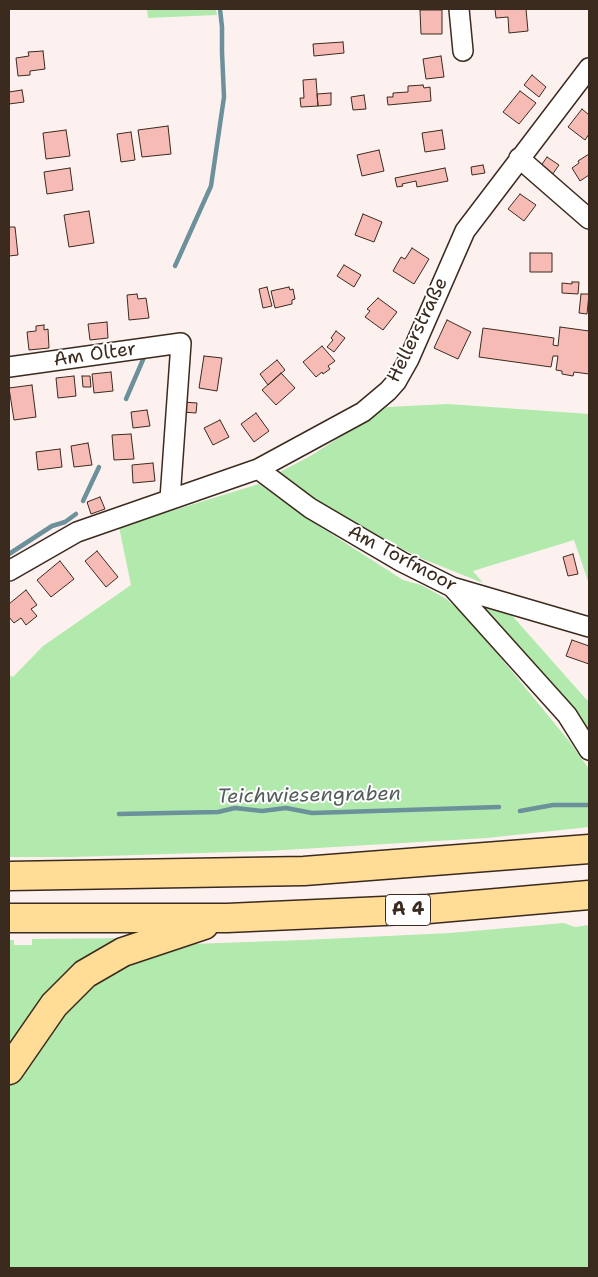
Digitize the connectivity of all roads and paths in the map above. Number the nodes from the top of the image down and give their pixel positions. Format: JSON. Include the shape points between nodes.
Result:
{"nodes":[{"id":1,"x":459,"y":9,"type":"edge"},
{"id":2,"x":463,"y":51,"type":"dead end"},
{"id":3,"x":589,"y":68,"type":"edge"},
{"id":4,"x":519,"y":158,"type":"junction"},
{"id":5,"x":589,"y":219,"type":"edge"},
{"id":6,"x":9,"y":367,"type":"edge"},
{"id":7,"x":258,"y":469,"type":"junction"},
{"id":8,"x":170,"y":499,"type":"junction"},
{"id":9,"x":9,"y":571,"type":"edge"},
{"id":10,"x":452,"y":587,"type":"junction"},
{"id":11,"x":589,"y":627,"type":"edge"},
{"id":12,"x":589,"y":750,"type":"edge"},
{"id":13,"x":589,"y":850,"type":"edge"},
{"id":14,"x":9,"y":876,"type":"edge"},
{"id":15,"x":589,"y":895,"type":"edge"},
{"id":16,"x":9,"y":918,"type":"edge"},
{"id":17,"x":226,"y":918,"type":"junction"},
{"id":18,"x":9,"y":1070,"type":"edge"}],
"edges":[{"from":1,"to":2,"type":"street"},
{"from":3,"to":4,"type":"street","name":"Hellerstraße"},
{"from":4,"to":5,"type":"street"},
{"from":4,"to":7,"type":"street","name":"Hellerstraße","via":[[465,231],[396,382],[363,412]]},
{"from":6,"to":8,"type":"street","name":"Am Olter","via":[[181,343]]},
{"from":7,"to":8,"type":"street","name":"Hellerstraße"},
{"from":7,"to":10,"type":"street","name":"Am Torfmoor","via":[[310,508]]},
{"from":8,"to":9,"type":"street","name":"Hellerstraße","via":[[77,532]]},
{"from":10,"to":11,"type":"street","name":"Am Torfmoor"},
{"from":10,"to":12,"type":"street","via":[[567,715]]},
{"from":13,"to":14,"type":"highway","via":[[304,871]]},
{"from":15,"to":17,"type":"highway","number":"A 4","via":[[428,909]]},
{"from":16,"to":17,"type":"highway","number":"A 4"},
{"from":17,"to":18,"type":"highway","via":[[123,952],[85,974],[54,1004]]}]}
